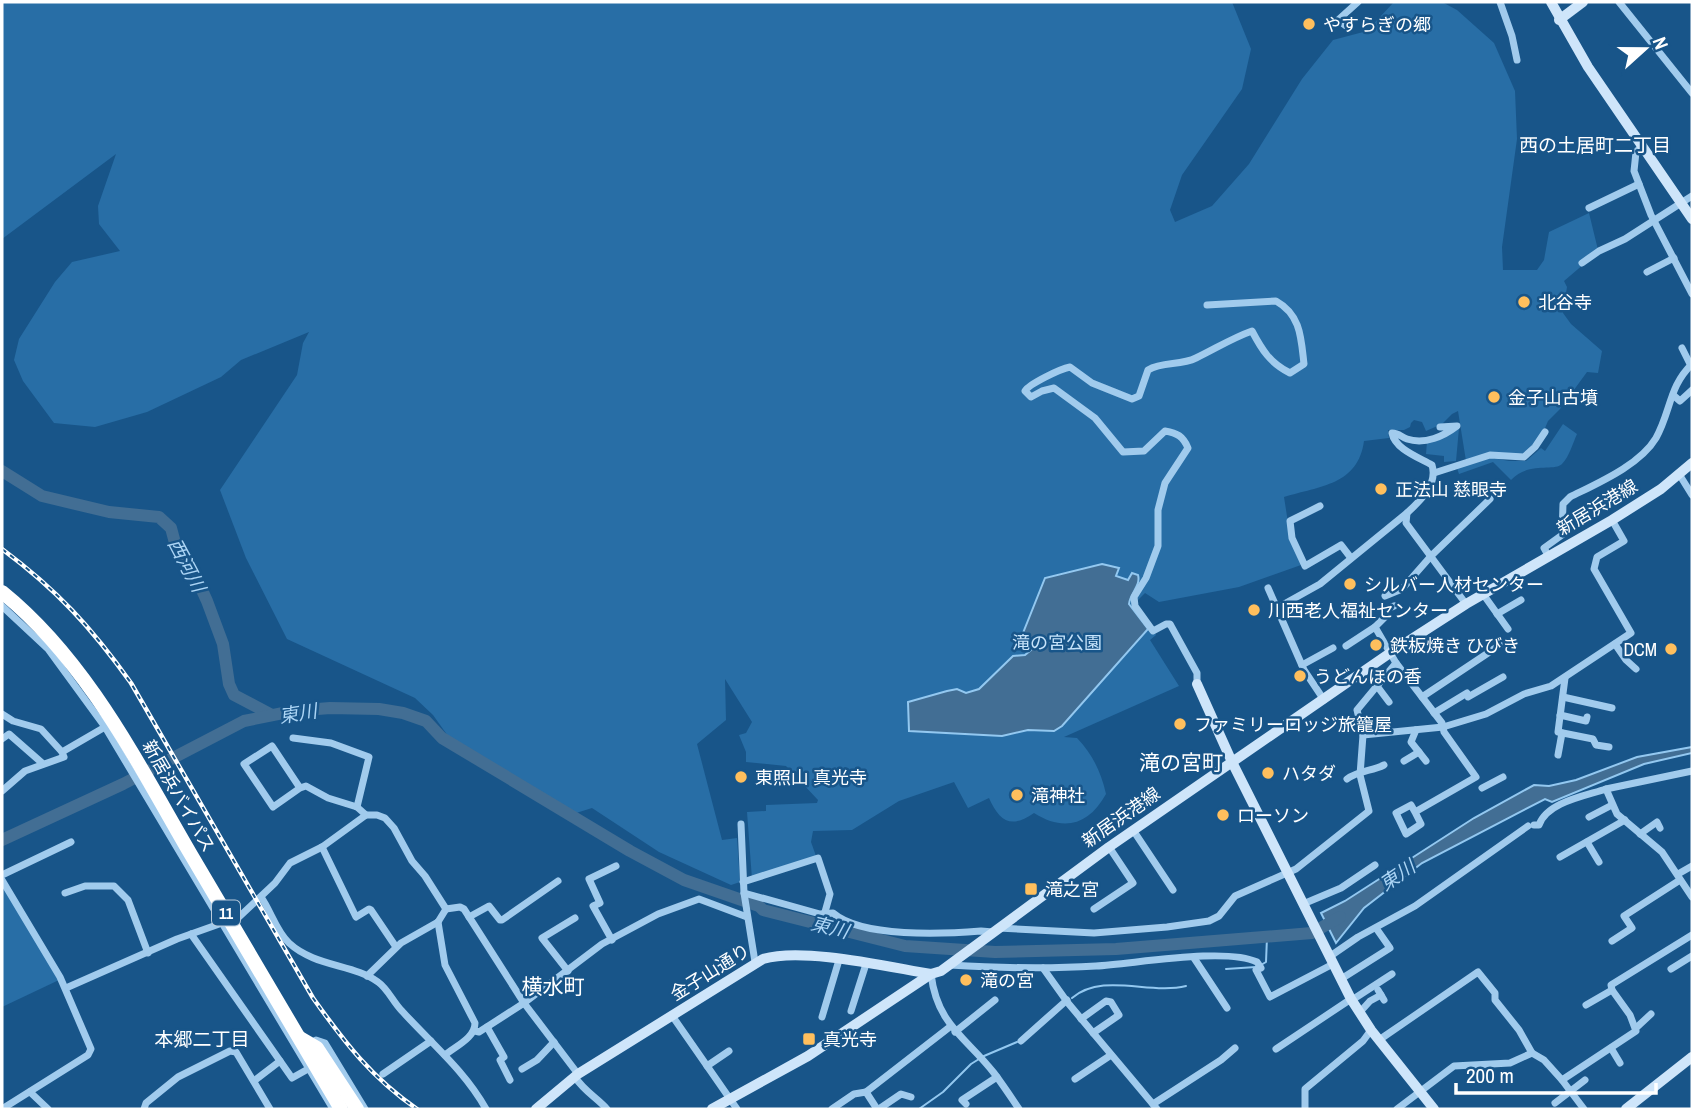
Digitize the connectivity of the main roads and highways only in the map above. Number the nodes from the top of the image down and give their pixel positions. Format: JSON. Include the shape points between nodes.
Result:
{"nodes":[{"id":1,"x":2,"y":592,"type":"edge"},
{"id":2,"x":305,"y":1040,"type":"junction"},
{"id":3,"x":332,"y":1109,"type":"edge"},
{"id":4,"x":357,"y":1109,"type":"edge"}],
"edges":[{"from":1,"to":2,"type":"highway","name":"新居浜バイパス","number":"11","via":[[26,611],[80,672],[226,923]]},
{"from":2,"to":3,"type":"highway","name":"新居浜バイパス","number":"11"},
{"from":2,"to":4,"type":"highway","name":"新居浜バイパス","number":"11","via":[[322,1055]]}]}
